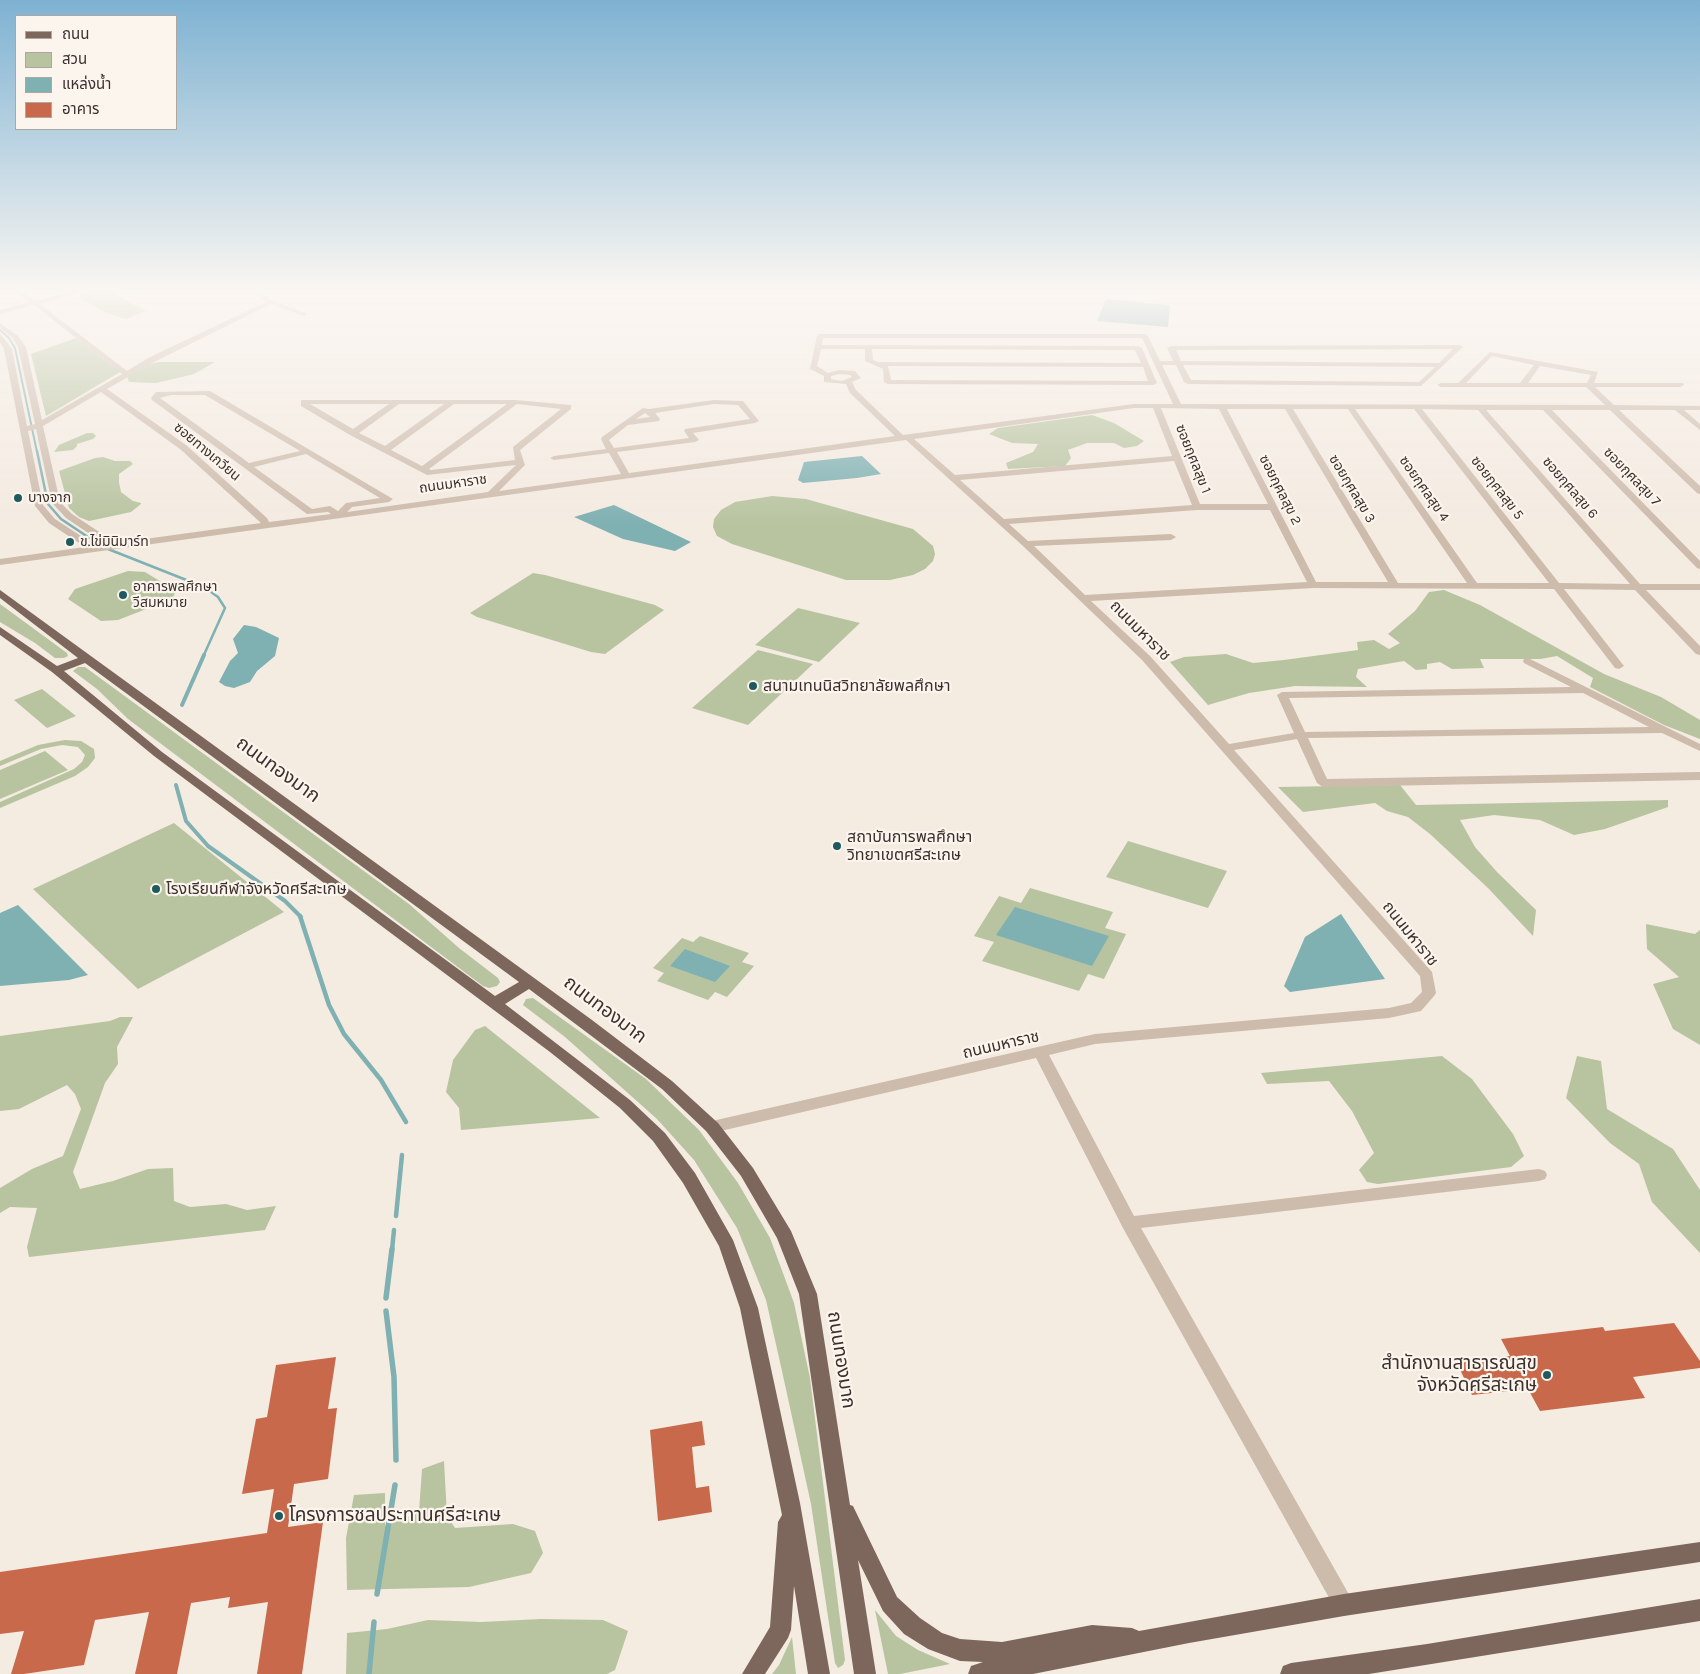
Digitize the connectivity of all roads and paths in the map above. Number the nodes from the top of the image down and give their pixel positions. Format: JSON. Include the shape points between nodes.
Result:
{"nodes":[{"id":1,"x":12,"y":369,"type":"edge"},
{"id":2,"x":27,"y":369,"type":"edge"},
{"id":3,"x":121,"y":369,"type":"edge"},
{"id":4,"x":134,"y":369,"type":"edge"},
{"id":5,"x":816,"y":369,"type":"edge"},
{"id":6,"x":886,"y":369,"type":"edge"},
{"id":7,"x":1034,"y":369,"type":"edge"},
{"id":8,"x":1147,"y":369,"type":"edge"},
{"id":9,"x":1161,"y":369,"type":"edge"},
{"id":10,"x":1181,"y":369,"type":"edge"},
{"id":11,"x":1437,"y":369,"type":"edge"},
{"id":12,"x":1475,"y":369,"type":"edge"},
{"id":13,"x":1534,"y":369,"type":"edge"},
{"id":14,"x":1567,"y":369,"type":"edge"},
{"id":15,"x":126,"y":373,"type":"junction"},
{"id":16,"x":1038,"y":383,"type":"junction"},
{"id":17,"x":1441,"y":385,"type":"dead end"},
{"id":18,"x":1460,"y":385,"type":"junction"},
{"id":19,"x":1522,"y":385,"type":"junction"},
{"id":20,"x":1680,"y":385,"type":"dead end"},
{"id":21,"x":1589,"y":386,"type":"junction"},
{"id":22,"x":101,"y":388,"type":"junction"},
{"id":23,"x":399,"y":401,"type":"junction"},
{"id":24,"x":454,"y":401,"type":"junction"},
{"id":25,"x":514,"y":402,"type":"junction"},
{"id":26,"x":1156,"y":406,"type":"junction"},
{"id":27,"x":1178,"y":406,"type":"junction"},
{"id":28,"x":1222,"y":406,"type":"junction"},
{"id":29,"x":1287,"y":406,"type":"junction"},
{"id":30,"x":1350,"y":407,"type":"junction"},
{"id":31,"x":1416,"y":407,"type":"junction"},
{"id":32,"x":1480,"y":407,"type":"junction"},
{"id":33,"x":1545,"y":407,"type":"junction"},
{"id":34,"x":1611,"y":407,"type":"junction"},
{"id":35,"x":1676,"y":408,"type":"junction"},
{"id":36,"x":1700,"y":408,"type":"edge"},
{"id":37,"x":39,"y":425,"type":"junction"},
{"id":38,"x":1700,"y":428,"type":"edge"},
{"id":39,"x":24,"y":430,"type":"junction"},
{"id":40,"x":353,"y":432,"type":"junction"},
{"id":41,"x":906,"y":439,"type":"junction"},
{"id":42,"x":385,"y":450,"type":"junction"},
{"id":43,"x":612,"y":450,"type":"junction"},
{"id":44,"x":308,"y":451,"type":"junction"},
{"id":45,"x":554,"y":458,"type":"dead end"},
{"id":46,"x":1178,"y":458,"type":"junction"},
{"id":47,"x":521,"y":462,"type":"junction"},
{"id":48,"x":248,"y":466,"type":"junction"},
{"id":49,"x":422,"y":470,"type":"junction"},
{"id":50,"x":626,"y":476,"type":"junction"},
{"id":51,"x":953,"y":478,"type":"junction"},
{"id":52,"x":1700,"y":491,"type":"edge"},
{"id":53,"x":491,"y":494,"type":"junction"},
{"id":54,"x":1197,"y":507,"type":"junction"},
{"id":55,"x":1273,"y":507,"type":"junction"},
{"id":56,"x":339,"y":515,"type":"junction"},
{"id":57,"x":1002,"y":522,"type":"junction"},
{"id":58,"x":266,"y":525,"type":"junction"},
{"id":59,"x":1171,"y":537,"type":"dead end"},
{"id":60,"x":1026,"y":544,"type":"junction"},
{"id":61,"x":114,"y":546,"type":"junction"},
{"id":62,"x":94,"y":549,"type":"junction"},
{"id":63,"x":0,"y":562,"type":"edge"},
{"id":64,"x":1700,"y":566,"type":"edge"},
{"id":65,"x":1313,"y":585,"type":"junction"},
{"id":66,"x":1395,"y":586,"type":"junction"},
{"id":67,"x":1474,"y":586,"type":"junction"},
{"id":68,"x":1557,"y":586,"type":"junction"},
{"id":69,"x":1638,"y":586,"type":"junction"},
{"id":70,"x":1700,"y":587,"type":"edge"},
{"id":71,"x":0,"y":593,"type":"edge"},
{"id":72,"x":1084,"y":598,"type":"junction"},
{"id":73,"x":0,"y":630,"type":"edge"},
{"id":74,"x":1700,"y":652,"type":"edge"},
{"id":75,"x":86,"y":658,"type":"junction"},
{"id":76,"x":1528,"y":661,"type":"dead end"},
{"id":77,"x":1619,"y":666,"type":"dead end"},
{"id":78,"x":56,"y":670,"type":"junction"},
{"id":79,"x":1585,"y":690,"type":"junction"},
{"id":80,"x":1665,"y":730,"type":"junction"},
{"id":81,"x":1301,"y":735,"type":"junction"},
{"id":82,"x":1226,"y":748,"type":"junction"},
{"id":83,"x":1700,"y":748,"type":"edge"},
{"id":84,"x":1700,"y":776,"type":"edge"},
{"id":85,"x":529,"y":982,"type":"junction"},
{"id":86,"x":495,"y":1003,"type":"junction"},
{"id":87,"x":1041,"y":1053,"type":"junction"},
{"id":88,"x":712,"y":1127,"type":"junction"},
{"id":89,"x":1539,"y":1175,"type":"dead end"},
{"id":90,"x":1129,"y":1223,"type":"junction"},
{"id":91,"x":840,"y":1501,"type":"junction"},
{"id":92,"x":790,"y":1503,"type":"junction"},
{"id":93,"x":1700,"y":1552,"type":"edge"},
{"id":94,"x":1344,"y":1605,"type":"junction"},
{"id":95,"x":1700,"y":1610,"type":"edge"},
{"id":96,"x":1150,"y":1640,"type":"junction"},
{"id":97,"x":753,"y":1674,"type":"edge"},
{"id":98,"x":818,"y":1674,"type":"edge"},
{"id":99,"x":865,"y":1674,"type":"edge"},
{"id":100,"x":979,"y":1674,"type":"edge"},
{"id":101,"x":1291,"y":1674,"type":"edge"}],
"edges":[{"from":1,"to":39,"type":"street"},
{"from":2,"to":37,"type":"street"},
{"from":3,"to":15,"type":"street"},
{"from":4,"to":15,"type":"street"},
{"from":5,"to":41,"type":"street","via":[[828,375],[826,377],[831,381],[848,382],[853,391]]},
{"from":6,"to":16,"type":"street","via":[[888,382]]},
{"from":7,"to":16,"type":"street"},
{"from":8,"to":16,"type":"street","via":[[1153,384]]},
{"from":9,"to":27,"type":"street"},
{"from":10,"to":11,"type":"street","via":[[1188,382],[1421,384]]},
{"from":12,"to":18,"type":"street"},
{"from":13,"to":19,"type":"street"},
{"from":14,"to":21,"type":"street","via":[[1594,374]]},
{"from":15,"to":22,"type":"street"},
{"from":17,"to":18,"type":"street"},
{"from":18,"to":19,"type":"street"},
{"from":19,"to":21,"type":"street"},
{"from":20,"to":21,"type":"street"},
{"from":21,"to":34,"type":"street"},
{"from":22,"to":37,"type":"street"},
{"from":22,"to":58,"type":"street","name":"ซอยทางเกวียน","via":[[183,447]]},
{"from":23,"to":24,"type":"street"},
{"from":23,"to":40,"type":"street"},
{"from":23,"to":40,"type":"street","via":[[304,402]]},
{"from":24,"to":25,"type":"street"},
{"from":24,"to":42,"type":"street"},
{"from":25,"to":47,"type":"street","via":[[568,407],[516,449]]},
{"from":25,"to":49,"type":"street"},
{"from":26,"to":27,"type":"street","name":"ถนนมหาราช"},
{"from":26,"to":41,"type":"street","name":"ถนนมหาราช","via":[[1134,406]]},
{"from":26,"to":46,"type":"street","name":"ซอยกุศลสุข 1"},
{"from":27,"to":28,"type":"street","name":"ถนนมหาราช"},
{"from":28,"to":29,"type":"street","name":"ถนนมหาราช"},
{"from":28,"to":55,"type":"street","name":"ซอยกุศลสุข 2"},
{"from":29,"to":30,"type":"street","name":"ถนนมหาราช"},
{"from":29,"to":66,"type":"street","name":"ซอยกุศลสุข 3"},
{"from":30,"to":31,"type":"street","name":"ถนนมหาราช"},
{"from":30,"to":67,"type":"street","name":"ซอยกุศลสุข 4"},
{"from":31,"to":32,"type":"street","name":"ถนนมหาราช"},
{"from":31,"to":68,"type":"street","name":"ซอยกุศลสุข 5"},
{"from":32,"to":33,"type":"street","name":"ถนนมหาราช"},
{"from":32,"to":69,"type":"street","name":"ซอยกุศลสุข 6"},
{"from":33,"to":34,"type":"street","name":"ถนนมหาราช"},
{"from":33,"to":64,"type":"street","name":"ซอยกุศลสุข 7"},
{"from":34,"to":35,"type":"street","name":"ถนนมหาราช"},
{"from":34,"to":52,"type":"street"},
{"from":35,"to":36,"type":"street","name":"ถนนมหาราช"},
{"from":35,"to":38,"type":"street"},
{"from":37,"to":39,"type":"street"},
{"from":37,"to":61,"type":"street","via":[[56,503],[69,516]]},
{"from":39,"to":62,"type":"street","via":[[40,506],[52,521]]},
{"from":40,"to":42,"type":"street"},
{"from":41,"to":50,"type":"street","name":"ถนนมหาราช"},
{"from":41,"to":51,"type":"street","name":"ถนนมหาราช"},
{"from":42,"to":49,"type":"street"},
{"from":43,"to":43,"type":"street","via":[[605,439],[626,423],[656,419],[649,411],[714,402],[740,403],[755,421],[688,431],[695,440]]},
{"from":43,"to":45,"type":"street"},
{"from":43,"to":50,"type":"street"},
{"from":44,"to":48,"type":"street"},
{"from":44,"to":48,"type":"street","via":[[207,393],[159,394],[154,398]]},
{"from":44,"to":56,"type":"street","via":[[389,498],[349,506]]},
{"from":46,"to":51,"type":"street"},
{"from":46,"to":54,"type":"street","name":"ซอยกุศลสุข 1"},
{"from":47,"to":49,"type":"street","via":[[430,473]]},
{"from":47,"to":53,"type":"street"},
{"from":48,"to":56,"type":"street","via":[[310,512],[330,508]]},
{"from":50,"to":53,"type":"street","name":"ถนนมหาราช"},
{"from":51,"to":57,"type":"street","name":"ถนนมหาราช"},
{"from":53,"to":56,"type":"street","name":"ถนนมหาราช"},
{"from":54,"to":55,"type":"street","name":"ซอยกุศลสุข 1"},
{"from":54,"to":57,"type":"street"},
{"from":55,"to":65,"type":"street","name":"ซอยกุศลสุข 2"},
{"from":56,"to":58,"type":"street","name":"ถนนมหาราช"},
{"from":57,"to":60,"type":"street","name":"ถนนมหาราช"},
{"from":58,"to":61,"type":"street","name":"ถนนมหาราช"},
{"from":59,"to":60,"type":"street"},
{"from":60,"to":72,"type":"street","name":"ถนนมหาราช"},
{"from":61,"to":62,"type":"street","name":"ถนนมหาราช"},
{"from":62,"to":63,"type":"street","name":"ถนนมหาราช"},
{"from":65,"to":66,"type":"street"},
{"from":65,"to":72,"type":"street"},
{"from":66,"to":67,"type":"street"},
{"from":67,"to":68,"type":"street"},
{"from":68,"to":69,"type":"street"},
{"from":68,"to":77,"type":"street","name":"ซอยกุศลสุข 5"},
{"from":69,"to":70,"type":"street"},
{"from":69,"to":74,"type":"street","name":"ซอยกุศลสุข 6"},
{"from":71,"to":75,"type":"main road","name":"ถนนทองมาก"},
{"from":72,"to":82,"type":"street","name":"ถนนมหาราช","via":[[1146,658]]},
{"from":73,"to":78,"type":"main road"},
{"from":75,"to":78,"type":"main road"},
{"from":75,"to":85,"type":"main road","name":"ถนนทองมาก"},
{"from":76,"to":79,"type":"street"},
{"from":78,"to":86,"type":"main road","via":[[158,754]]},
{"from":79,"to":80,"type":"street"},
{"from":79,"to":81,"type":"street","via":[[1282,695]]},
{"from":80,"to":81,"type":"street"},
{"from":80,"to":83,"type":"street"},
{"from":81,"to":82,"type":"street"},
{"from":81,"to":84,"type":"street","via":[[1323,783]]},
{"from":82,"to":87,"type":"street","name":"ถนนมหาราช","via":[[1427,975],[1429,993],[1416,1007],[1389,1012],[1095,1039]]},
{"from":85,"to":86,"type":"main road"},
{"from":85,"to":88,"type":"main road","name":"ถนนทองมาก","via":[[667,1085]]},
{"from":86,"to":92,"type":"main road","via":[[626,1104],[660,1137],[689,1178],[727,1245],[749,1308]]},
{"from":87,"to":88,"type":"street","name":"ถนนมหาราช"},
{"from":87,"to":90,"type":"street"},
{"from":88,"to":91,"type":"main road","name":"ถนนทองมาก","via":[[746,1172],[785,1236],[808,1294]]},
{"from":89,"to":90,"type":"street"},
{"from":90,"to":94,"type":"street"},
{"from":91,"to":96,"type":"main road","via":[[890,1604],[912,1626],[936,1640],[960,1650],[1002,1653],[1092,1636]]},
{"from":91,"to":99,"type":"main road","name":"ถนนทองมาก"},
{"from":92,"to":97,"type":"main road","via":[[780,1630]]},
{"from":92,"to":98,"type":"main road"},
{"from":93,"to":94,"type":"main road"},
{"from":94,"to":96,"type":"main road"},
{"from":95,"to":101,"type":"main road"},
{"from":96,"to":100,"type":"main road"}]}
